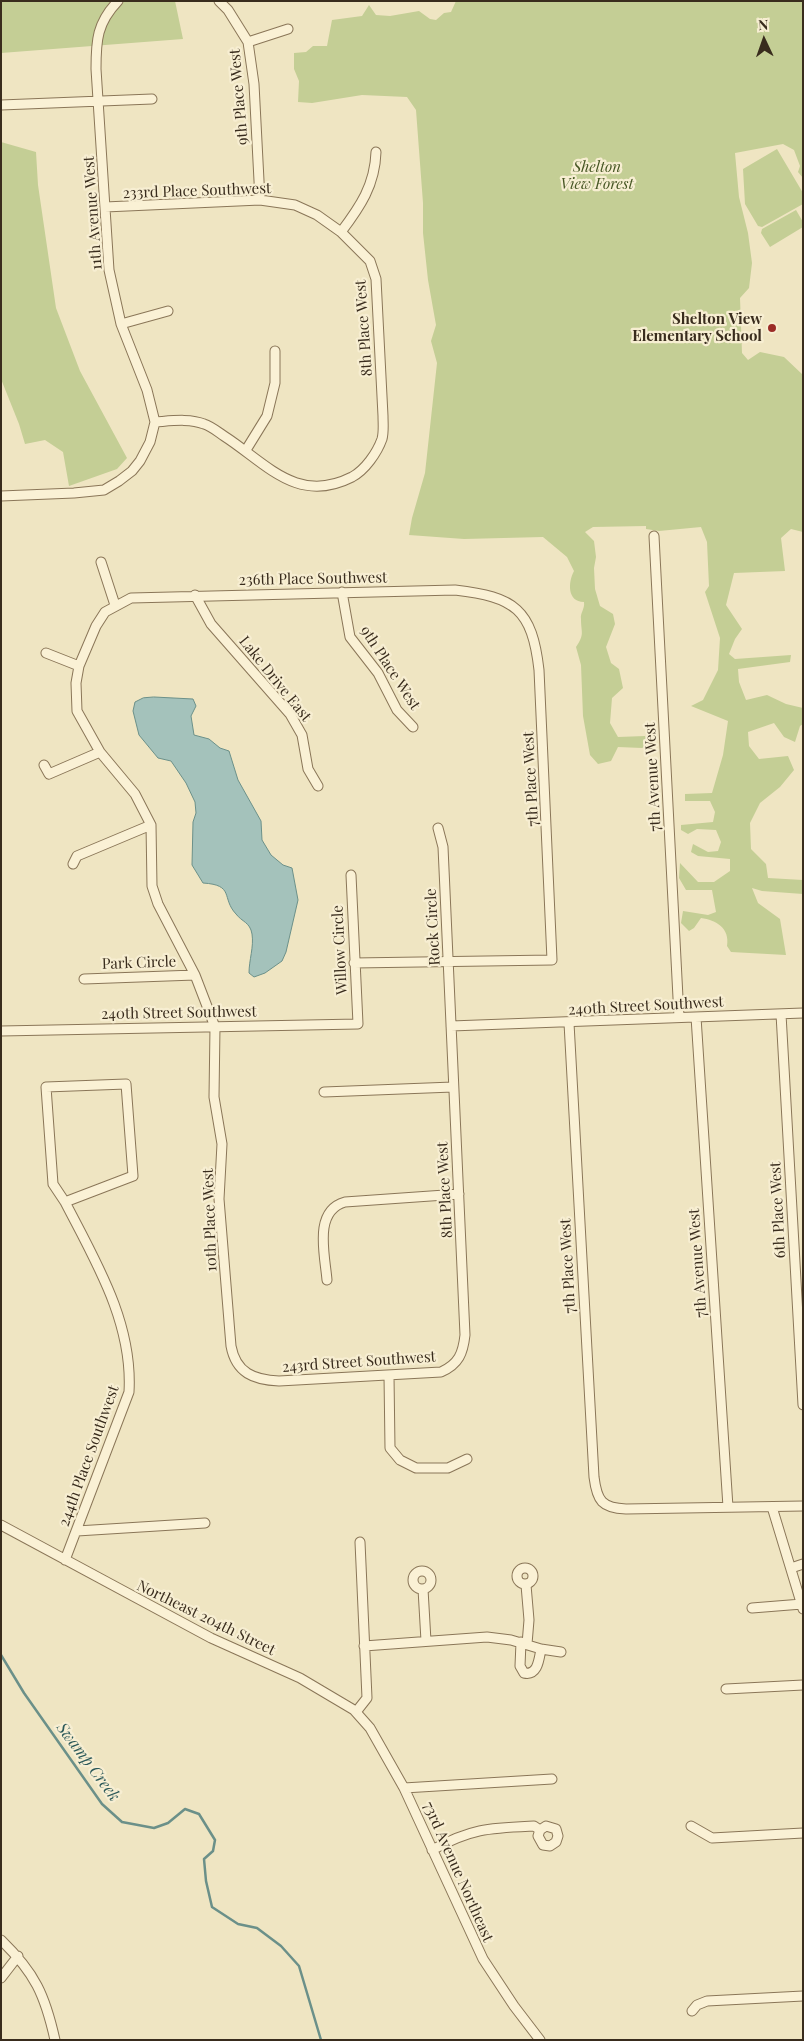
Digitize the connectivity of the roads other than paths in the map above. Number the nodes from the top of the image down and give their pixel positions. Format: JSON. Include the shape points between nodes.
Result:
{"nodes":[{"id":1,"x":118,"y":1,"type":"edge"},
{"id":2,"x":219,"y":1,"type":"edge"},
{"id":3,"x":288,"y":29,"type":"dead end"},
{"id":4,"x":248,"y":42,"type":"junction"},
{"id":5,"x":152,"y":99,"type":"dead end"},
{"id":6,"x":99,"y":102,"type":"junction"},
{"id":7,"x":1,"y":105,"type":"edge"},
{"id":8,"x":376,"y":152,"type":"dead end"},
{"id":9,"x":260,"y":200,"type":"junction"},
{"id":10,"x":105,"y":207,"type":"junction"},
{"id":11,"x":341,"y":232,"type":"junction"},
{"id":12,"x":168,"y":311,"type":"dead end"},
{"id":13,"x":122,"y":324,"type":"junction"},
{"id":14,"x":275,"y":351,"type":"dead end"},
{"id":15,"x":155,"y":422,"type":"junction"},
{"id":16,"x":246,"y":450,"type":"junction"},
{"id":17,"x":1,"y":496,"type":"edge"},
{"id":18,"x":654,"y":536,"type":"dead end"},
{"id":19,"x":101,"y":562,"type":"dead end"},
{"id":20,"x":342,"y":592,"type":"junction"},
{"id":21,"x":195,"y":595,"type":"junction"},
{"id":22,"x":115,"y":605,"type":"junction"},
{"id":23,"x":511,"y":605,"type":"joint"},
{"id":24,"x":46,"y":653,"type":"dead end"},
{"id":25,"x":79,"y":666,"type":"junction"},
{"id":26,"x":413,"y":727,"type":"dead end"},
{"id":27,"x":100,"y":752,"type":"junction"},
{"id":28,"x":44,"y":765,"type":"dead end"},
{"id":29,"x":318,"y":786,"type":"dead end"},
{"id":30,"x":151,"y":825,"type":"junction"},
{"id":31,"x":438,"y":828,"type":"dead end"},
{"id":32,"x":73,"y":864,"type":"dead end"},
{"id":33,"x":351,"y":875,"type":"dead end"},
{"id":34,"x":448,"y":961,"type":"junction"},
{"id":35,"x":354,"y":963,"type":"junction"},
{"id":36,"x":195,"y":975,"type":"junction"},
{"id":37,"x":84,"y":979,"type":"dead end"},
{"id":38,"x":803,"y":1013,"type":"edge"},
{"id":39,"x":782,"y":1014,"type":"junction"},
{"id":40,"x":679,"y":1017,"type":"junction"},
{"id":41,"x":696,"y":1017,"type":"junction"},
{"id":42,"x":569,"y":1023,"type":"junction"},
{"id":43,"x":358,"y":1024,"type":"joint"},
{"id":44,"x":451,"y":1026,"type":"junction"},
{"id":45,"x":215,"y":1027,"type":"junction"},
{"id":46,"x":1,"y":1031,"type":"edge"},
{"id":47,"x":453,"y":1087,"type":"junction"},
{"id":48,"x":324,"y":1092,"type":"dead end"},
{"id":49,"x":459,"y":1194,"type":"junction"},
{"id":50,"x":65,"y":1202,"type":"junction"},
{"id":51,"x":326,"y":1280,"type":"dead end"},
{"id":52,"x":462,"y":1353,"type":"joint"},
{"id":53,"x":250,"y":1375,"type":"joint"},
{"id":54,"x":389,"y":1376,"type":"junction"},
{"id":55,"x":803,"y":1404,"type":"edge"},
{"id":56,"x":467,"y":1459,"type":"dead end"},
{"id":57,"x":803,"y":1506,"type":"edge"},
{"id":58,"x":728,"y":1507,"type":"junction"},
{"id":59,"x":772,"y":1507,"type":"junction"},
{"id":60,"x":205,"y":1523,"type":"dead end"},
{"id":61,"x":1,"y":1526,"type":"edge"},
{"id":62,"x":77,"y":1532,"type":"junction"},
{"id":63,"x":360,"y":1542,"type":"dead end"},
{"id":64,"x":65,"y":1560,"type":"junction"},
{"id":65,"x":803,"y":1564,"type":"edge"},
{"id":66,"x":791,"y":1568,"type":"junction"},
{"id":67,"x":526,"y":1585,"type":"dead end"},
{"id":68,"x":422,"y":1589,"type":"dead end"},
{"id":69,"x":802,"y":1606,"type":"edge"},
{"id":70,"x":752,"y":1608,"type":"dead end"},
{"id":71,"x":426,"y":1641,"type":"junction"},
{"id":72,"x":524,"y":1643,"type":"junction"},
{"id":73,"x":364,"y":1646,"type":"junction"},
{"id":74,"x":541,"y":1649,"type":"junction"},
{"id":75,"x":561,"y":1652,"type":"dead end"},
{"id":76,"x":803,"y":1685,"type":"edge"},
{"id":77,"x":726,"y":1689,"type":"dead end"},
{"id":78,"x":336,"y":1699,"type":"joint"},
{"id":79,"x":356,"y":1712,"type":"junction"},
{"id":80,"x":552,"y":1779,"type":"dead end"},
{"id":81,"x":404,"y":1788,"type":"junction"},
{"id":82,"x":691,"y":1826,"type":"dead end"},
{"id":83,"x":540,"y":1830,"type":"dead end"},
{"id":84,"x":803,"y":1833,"type":"edge"},
{"id":85,"x":432,"y":1850,"type":"junction"},
{"id":86,"x":1,"y":1940,"type":"edge"},
{"id":87,"x":18,"y":1956,"type":"junction"},
{"id":88,"x":1,"y":1978,"type":"edge"},
{"id":89,"x":803,"y":1996,"type":"edge"},
{"id":90,"x":692,"y":2011,"type":"dead end"},
{"id":91,"x":54,"y":2038,"type":"edge"},
{"id":92,"x":540,"y":2040,"type":"edge"}],
"edges":[{"from":1,"to":6,"type":"street","name":"11th Avenue West","via":[[108,12],[96,43]]},
{"from":2,"to":4,"type":"street","name":"9th Place West"},
{"from":3,"to":4,"type":"street"},
{"from":4,"to":9,"type":"street","name":"9th Place West","via":[[254,84]]},
{"from":5,"to":6,"type":"street"},
{"from":6,"to":7,"type":"street"},
{"from":6,"to":10,"type":"street","name":"11th Avenue West"},
{"from":8,"to":11,"type":"street","via":[[376,171],[361,205]]},
{"from":9,"to":10,"type":"street","name":"233rd Place Southwest"},
{"from":9,"to":11,"type":"street","name":"233rd Place Southwest","via":[[295,204]]},
{"from":10,"to":13,"type":"street","name":"11th Avenue West","via":[[109,270]]},
{"from":11,"to":16,"type":"street","name":"8th Place West","via":[[370,261],[376,280],[384,416],[382,438],[370,461],[356,475],[336,485],[315,487],[293,482],[269,471]]},
{"from":12,"to":13,"type":"street"},
{"from":13,"to":15,"type":"street","name":"11th Avenue West","via":[[147,390]]},
{"from":14,"to":16,"type":"street","via":[[276,383],[267,416]]},
{"from":15,"to":16,"type":"street","via":[[204,424]]},
{"from":15,"to":17,"type":"street","via":[[150,442],[140,461],[132,471],[104,490]]},
{"from":18,"to":40,"type":"street","name":"7th Avenue West"},
{"from":19,"to":22,"type":"street"},
{"from":20,"to":21,"type":"street","name":"236th Place Southwest"},
{"from":20,"to":23,"type":"street","name":"236th Place Southwest","via":[[455,590],[478,592]]},
{"from":20,"to":26,"type":"street","name":"9th Place West","via":[[350,637],[378,673],[397,710]]},
{"from":21,"to":22,"type":"street","name":"236th Place Southwest","via":[[130,598]]},
{"from":21,"to":29,"type":"street","name":"Lake Drive East","via":[[211,624],[290,714],[302,735],[308,769]]},
{"from":22,"to":25,"type":"street","via":[[105,612],[96,626]]},
{"from":23,"to":34,"type":"street","name":"7th Place West","via":[[532,629],[540,670],[552,960]]},
{"from":24,"to":25,"type":"street"},
{"from":25,"to":27,"type":"street","via":[[77,711]]},
{"from":27,"to":28,"type":"street","via":[[49,774]]},
{"from":27,"to":30,"type":"street","via":[[135,794]]},
{"from":30,"to":32,"type":"street","via":[[77,856]]},
{"from":30,"to":36,"type":"street","via":[[152,886]]},
{"from":31,"to":34,"type":"street","name":"Rock Circle","via":[[443,847]]},
{"from":33,"to":35,"type":"street","name":"Willow Circle"},
{"from":34,"to":35,"type":"street"},
{"from":34,"to":44,"type":"street","name":"Rock Circle"},
{"from":35,"to":43,"type":"street","name":"Willow Circle"},
{"from":36,"to":37,"type":"street","name":"Park Circle"},
{"from":36,"to":45,"type":"street"},
{"from":38,"to":39,"type":"street","name":"240th Street Southwest"},
{"from":39,"to":41,"type":"street","name":"240th Street Southwest"},
{"from":39,"to":55,"type":"street","name":"6th Place West"},
{"from":40,"to":41,"type":"street","name":"240th Street Southwest"},
{"from":40,"to":42,"type":"street","name":"240th Street Southwest"},
{"from":41,"to":58,"type":"street","name":"7th Avenue West"},
{"from":42,"to":44,"type":"street","name":"240th Street Southwest"},
{"from":42,"to":58,"type":"street","name":"7th Place West","via":[[595,1491],[609,1507]]},
{"from":43,"to":45,"type":"street","name":"240th Street Southwest"},
{"from":44,"to":47,"type":"street","name":"8th Place West"},
{"from":45,"to":46,"type":"street","name":"240th Street Southwest"},
{"from":45,"to":53,"type":"street","name":"10th Place West","via":[[214,1097],[222,1144],[219,1199],[231,1346],[238,1365]]},
{"from":47,"to":48,"type":"street"},
{"from":47,"to":49,"type":"street","name":"8th Place West"},
{"from":49,"to":51,"type":"street","via":[[335,1205],[323,1226]]},
{"from":49,"to":52,"type":"street","name":"8th Place West","via":[[465,1335]]},
{"from":50,"to":50,"type":"street","name":"244th Place Southwest","via":[[53,1184],[46,1087],[126,1084],[133,1176]]},
{"from":50,"to":62,"type":"street","name":"244th Place Southwest","via":[[119,1312],[130,1392]]},
{"from":52,"to":54,"type":"street","name":"243rd Street Southwest","via":[[451,1368],[441,1372]]},
{"from":53,"to":54,"type":"street","name":"243rd Street Southwest","via":[[279,1381]]},
{"from":54,"to":56,"type":"street","via":[[390,1448],[400,1460],[416,1468],[448,1468]]},
{"from":57,"to":59,"type":"street"},
{"from":58,"to":59,"type":"street"},
{"from":59,"to":66,"type":"street"},
{"from":60,"to":62,"type":"street"},
{"from":61,"to":64,"type":"street","name":"Northeast 204th Street"},
{"from":62,"to":64,"type":"street","name":"244th Place Southwest"},
{"from":63,"to":73,"type":"street"},
{"from":64,"to":78,"type":"street","name":"Northeast 204th Street","via":[[211,1638],[300,1678]]},
{"from":65,"to":66,"type":"street"},
{"from":66,"to":69,"type":"street"},
{"from":67,"to":72,"type":"street","via":[[528,1620]]},
{"from":68,"to":71,"type":"street"},
{"from":69,"to":70,"type":"street"},
{"from":71,"to":72,"type":"street","via":[[487,1637]]},
{"from":71,"to":73,"type":"street"},
{"from":72,"to":74,"type":"street"},
{"from":72,"to":74,"type":"street","via":[[520,1666],[524,1673],[534,1671]]},
{"from":73,"to":79,"type":"street","via":[[367,1698]]},
{"from":74,"to":75,"type":"street"},
{"from":76,"to":77,"type":"street"},
{"from":78,"to":79,"type":"street","name":"73rd Avenue Northeast"},
{"from":79,"to":81,"type":"street","name":"73rd Avenue Northeast","via":[[370,1728]]},
{"from":80,"to":81,"type":"street"},
{"from":81,"to":85,"type":"street","name":"73rd Avenue Northeast"},
{"from":82,"to":84,"type":"street","via":[[712,1838]]},
{"from":83,"to":85,"type":"street","via":[[534,1826],[487,1828],[469,1832]]},
{"from":85,"to":92,"type":"street","name":"73rd Avenue Northeast","via":[[483,1959]]},
{"from":86,"to":87,"type":"street"},
{"from":87,"to":88,"type":"street"},
{"from":87,"to":91,"type":"street","via":[[34,1976],[46,2002]]},
{"from":89,"to":90,"type":"street","via":[[708,2001]]}]}
